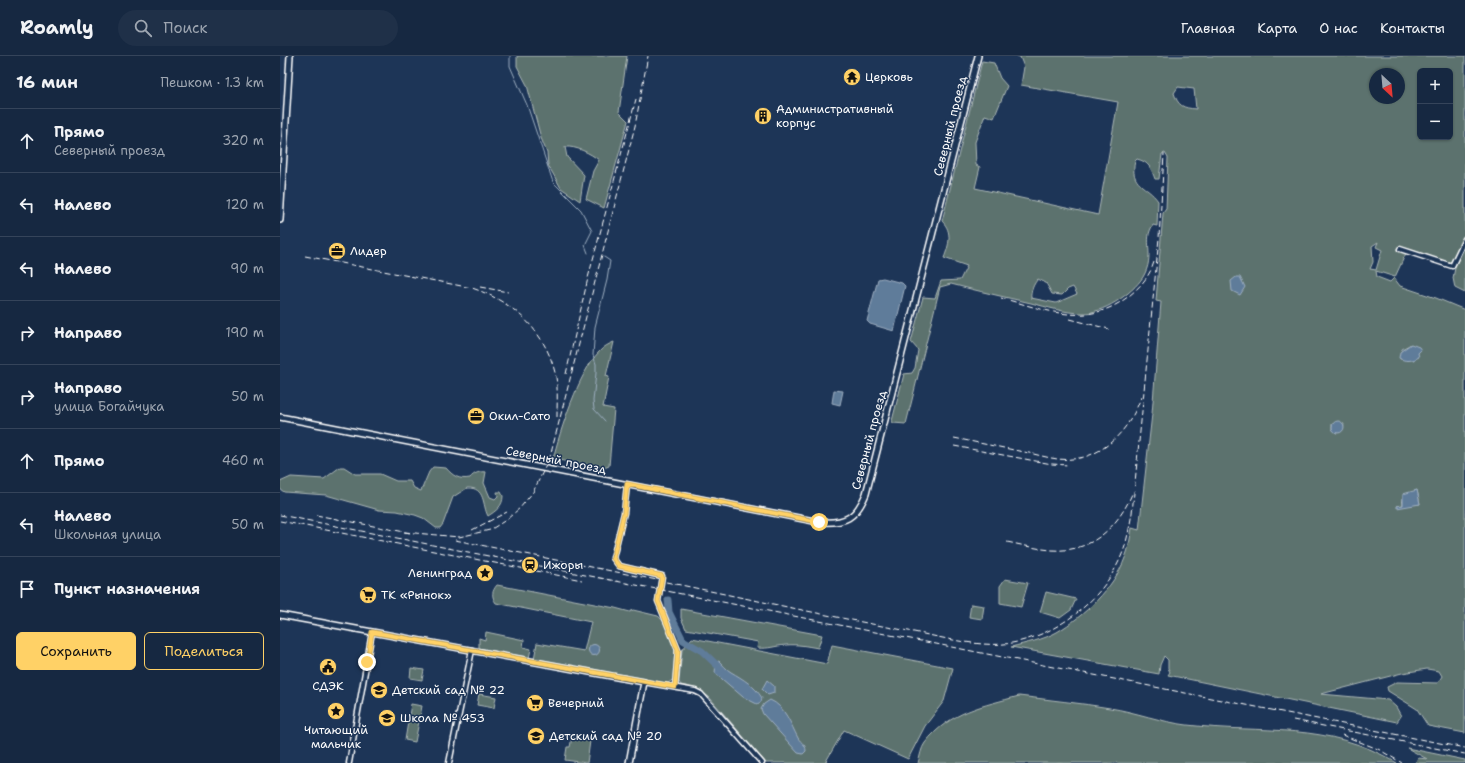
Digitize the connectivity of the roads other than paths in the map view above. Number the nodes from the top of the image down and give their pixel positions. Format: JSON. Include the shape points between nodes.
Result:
{"nodes":[{"id":1,"x":290,"y":56,"type":"edge"},
{"id":2,"x":978,"y":56,"type":"edge"},
{"id":3,"x":280,"y":220,"type":"edge"},
{"id":4,"x":1465,"y":239,"type":"edge"},
{"id":5,"x":1400,"y":248,"type":"dead end"},
{"id":6,"x":280,"y":417,"type":"edge"},
{"id":7,"x":627,"y":484,"type":"junction"},
{"id":8,"x":280,"y":615,"type":"edge"},
{"id":9,"x":372,"y":632,"type":"junction"},
{"id":10,"x":472,"y":650,"type":"junction"},
{"id":11,"x":644,"y":682,"type":"junction"},
{"id":12,"x":675,"y":687,"type":"junction"},
{"id":13,"x":349,"y":763,"type":"edge"},
{"id":14,"x":449,"y":763,"type":"edge"},
{"id":15,"x":629,"y":763,"type":"edge"},
{"id":16,"x":762,"y":763,"type":"edge"}],
"edges":[{"from":1,"to":3,"type":"street"},
{"from":2,"to":7,"type":"street","name":"Северный проезд","via":[[866,494],[854,515],[838,522],[819,522]]},
{"from":4,"to":5,"type":"street","via":[[1452,266]]},
{"from":6,"to":7,"type":"street","name":"Северный проезд"},
{"from":7,"to":12,"type":"street","via":[[624,513],[613,558],[619,566],[662,576],[658,601],[678,650]]},
{"from":8,"to":9,"type":"street"},
{"from":9,"to":10,"type":"street"},
{"from":9,"to":13,"type":"street"},
{"from":10,"to":11,"type":"street"},
{"from":10,"to":14,"type":"street"},
{"from":11,"to":12,"type":"street"},
{"from":11,"to":15,"type":"street"},
{"from":12,"to":16,"type":"street","via":[[695,691],[706,698]]}]}
